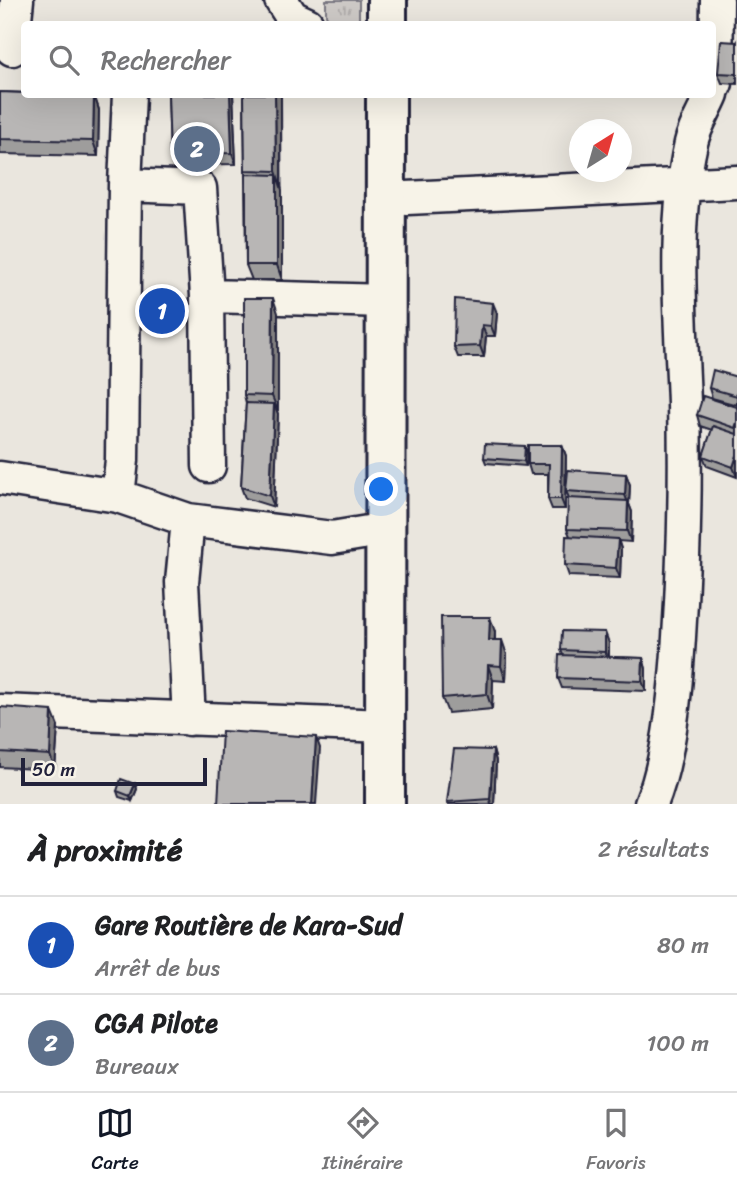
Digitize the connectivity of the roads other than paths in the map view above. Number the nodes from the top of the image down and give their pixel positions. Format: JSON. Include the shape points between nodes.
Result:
{"nodes":[{"id":1,"x":17,"y":0,"type":"edge"},
{"id":2,"x":281,"y":0,"type":"edge"},
{"id":3,"x":310,"y":0,"type":"edge"},
{"id":4,"x":387,"y":0,"type":"edge"},
{"id":5,"x":717,"y":0,"type":"edge"},
{"id":6,"x":301,"y":21,"type":"edge"},
{"id":7,"x":308,"y":21,"type":"edge"},
{"id":8,"x":387,"y":21,"type":"edge"},
{"id":9,"x":12,"y":49,"type":"edge"},
{"id":10,"x":716,"y":83,"type":"edge"},
{"id":11,"x":129,"y":98,"type":"edge"},
{"id":12,"x":386,"y":98,"type":"edge"},
{"id":13,"x":709,"y":98,"type":"edge"},
{"id":14,"x":737,"y":182,"type":"edge"},
{"id":15,"x":684,"y":183,"type":"junction"},
{"id":16,"x":125,"y":185,"type":"junction"},
{"id":17,"x":386,"y":199,"type":"junction"},
{"id":18,"x":207,"y":296,"type":"junction"},
{"id":19,"x":386,"y":301,"type":"junction"},
{"id":20,"x":209,"y":466,"type":"dead end"},
{"id":21,"x":0,"y":478,"type":"edge"},
{"id":22,"x":118,"y":496,"type":"junction"},
{"id":23,"x":188,"y":520,"type":"junction"},
{"id":24,"x":386,"y":529,"type":"junction"},
{"id":25,"x":0,"y":711,"type":"edge"},
{"id":26,"x":190,"y":719,"type":"junction"},
{"id":27,"x":386,"y":726,"type":"junction"},
{"id":28,"x":385,"y":804,"type":"edge"},
{"id":29,"x":651,"y":804,"type":"edge"}],
"edges":[{"from":1,"to":9,"type":"street"},
{"from":2,"to":6,"type":"street","via":[[292,17]]},
{"from":3,"to":7,"type":"street"},
{"from":4,"to":8,"type":"highway"},
{"from":5,"to":10,"type":"street"},
{"from":11,"to":16,"type":"street"},
{"from":12,"to":17,"type":"highway"},
{"from":13,"to":15,"type":"street","via":[[691,142]]},
{"from":14,"to":15,"type":"street"},
{"from":15,"to":17,"type":"street"},
{"from":15,"to":29,"type":"street","via":[[679,249],[683,580],[677,678],[659,783]]},
{"from":16,"to":18,"type":"street","via":[[200,188]]},
{"from":16,"to":22,"type":"street"},
{"from":17,"to":19,"type":"highway"},
{"from":18,"to":19,"type":"street"},
{"from":18,"to":20,"type":"street"},
{"from":19,"to":24,"type":"highway"},
{"from":21,"to":22,"type":"street"},
{"from":22,"to":23,"type":"street"},
{"from":23,"to":24,"type":"street","via":[[332,538]]},
{"from":23,"to":26,"type":"street","via":[[181,582]]},
{"from":24,"to":27,"type":"highway"},
{"from":25,"to":26,"type":"street"},
{"from":26,"to":27,"type":"street"},
{"from":27,"to":28,"type":"highway"}]}
